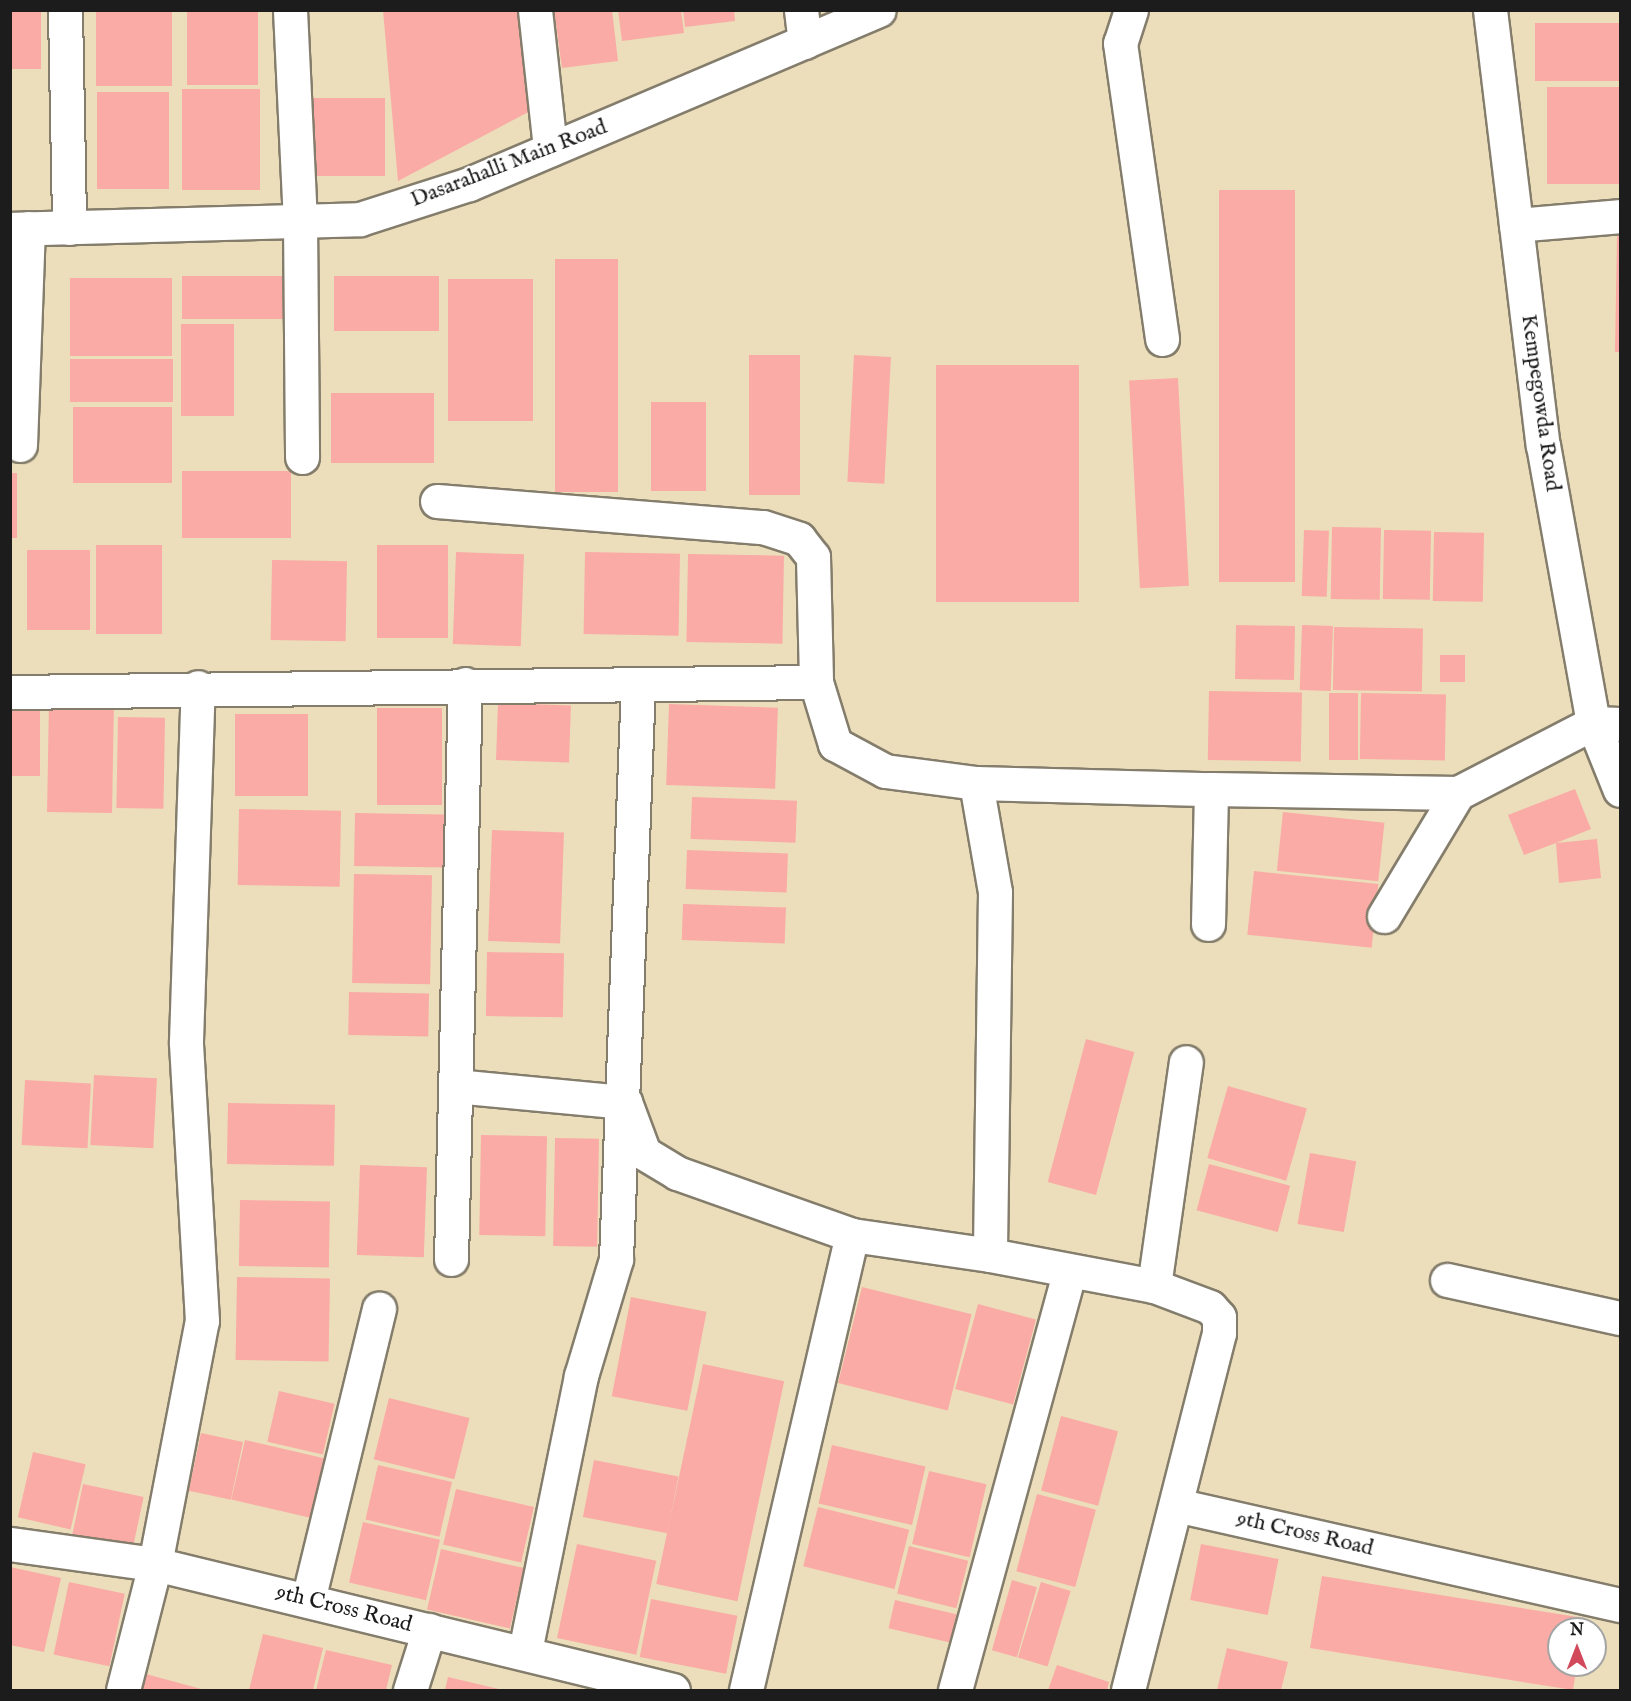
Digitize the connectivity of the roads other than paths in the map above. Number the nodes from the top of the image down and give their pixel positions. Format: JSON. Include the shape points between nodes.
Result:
{"nodes":[{"id":1,"x":65,"y":10,"type":"edge"},
{"id":2,"x":290,"y":10,"type":"edge"},
{"id":3,"x":535,"y":10,"type":"edge"},
{"id":4,"x":879,"y":10,"type":"edge"},
{"id":5,"x":1131,"y":10,"type":"edge"},
{"id":6,"x":1490,"y":10,"type":"edge"},
{"id":7,"x":803,"y":26,"type":"edge"},
{"id":8,"x":550,"y":149,"type":"junction"},
{"id":9,"x":1620,"y":216,"type":"edge"},
{"id":10,"x":300,"y":221,"type":"junction"},
{"id":11,"x":1516,"y":225,"type":"junction"},
{"id":12,"x":69,"y":228,"type":"junction"},
{"id":13,"x":19,"y":229,"type":"edge"},
{"id":14,"x":1162,"y":339,"type":"dead end"},
{"id":15,"x":20,"y":444,"type":"dead end"},
{"id":16,"x":302,"y":457,"type":"dead end"},
{"id":17,"x":437,"y":501,"type":"dead end"},
{"id":18,"x":816,"y":682,"type":"junction"},
{"id":19,"x":465,"y":684,"type":"junction"},
{"id":20,"x":638,"y":684,"type":"junction"},
{"id":21,"x":198,"y":687,"type":"junction"},
{"id":22,"x":10,"y":692,"type":"edge"},
{"id":23,"x":1607,"y":724,"type":"edge"},
{"id":24,"x":976,"y":783,"type":"junction"},
{"id":25,"x":1211,"y":789,"type":"junction"},
{"id":26,"x":1620,"y":789,"type":"edge"},
{"id":27,"x":1458,"y":793,"type":"junction"},
{"id":28,"x":1384,"y":915,"type":"dead end"},
{"id":29,"x":1208,"y":924,"type":"dead end"},
{"id":30,"x":1186,"y":1062,"type":"dead end"},
{"id":31,"x":455,"y":1086,"type":"junction"},
{"id":32,"x":625,"y":1102,"type":"junction"},
{"id":33,"x":852,"y":1235,"type":"junction"},
{"id":34,"x":990,"y":1255,"type":"junction"},
{"id":35,"x":451,"y":1259,"type":"dead end"},
{"id":36,"x":1069,"y":1273,"type":"junction"},
{"id":37,"x":1447,"y":1280,"type":"dead end"},
{"id":38,"x":1154,"y":1286,"type":"junction"},
{"id":39,"x":379,"y":1309,"type":"dead end"},
{"id":40,"x":1620,"y":1318,"type":"edge"},
{"id":41,"x":1176,"y":1505,"type":"junction"},
{"id":42,"x":10,"y":1544,"type":"edge"},
{"id":43,"x":155,"y":1564,"type":"junction"},
{"id":44,"x":308,"y":1600,"type":"junction"},
{"id":45,"x":1620,"y":1605,"type":"edge"},
{"id":46,"x":429,"y":1630,"type":"junction"},
{"id":47,"x":525,"y":1651,"type":"junction"},
{"id":48,"x":123,"y":1690,"type":"edge"},
{"id":49,"x":410,"y":1690,"type":"edge"},
{"id":50,"x":673,"y":1690,"type":"edge"},
{"id":51,"x":746,"y":1690,"type":"edge"},
{"id":52,"x":955,"y":1690,"type":"edge"},
{"id":53,"x":1128,"y":1690,"type":"edge"}],
"edges":[{"from":1,"to":12,"type":"street"},
{"from":2,"to":10,"type":"street"},
{"from":3,"to":8,"type":"street"},
{"from":4,"to":7,"type":"street","name":"Dasarahalli Main Road"},
{"from":5,"to":14,"type":"street","via":[[1120,43]]},
{"from":6,"to":11,"type":"street","name":"Kempegowda Road"},
{"from":7,"to":8,"type":"street","name":"Dasarahalli Main Road"},
{"from":8,"to":10,"type":"street","name":"Dasarahalli Main Road","via":[[469,184],[360,219]]},
{"from":9,"to":11,"type":"street"},
{"from":10,"to":12,"type":"street","name":"Dasarahalli Main Road"},
{"from":10,"to":16,"type":"street"},
{"from":11,"to":23,"type":"street","name":"Kempegowda Road","via":[[1543,444]]},
{"from":12,"to":13,"type":"street","name":"Dasarahalli Main Road"},
{"from":13,"to":15,"type":"street"},
{"from":17,"to":18,"type":"street","via":[[764,527],[799,539],[813,557]]},
{"from":18,"to":20,"type":"street"},
{"from":18,"to":24,"type":"street","via":[[835,744],[885,771]]},
{"from":19,"to":20,"type":"street"},
{"from":19,"to":21,"type":"street"},
{"from":19,"to":31,"type":"street"},
{"from":20,"to":32,"type":"street"},
{"from":21,"to":22,"type":"street"},
{"from":21,"to":43,"type":"street","via":[[186,1041],[202,1322]]},
{"from":23,"to":26,"type":"street","name":"Kempegowda Road"},
{"from":23,"to":27,"type":"street"},
{"from":24,"to":25,"type":"street"},
{"from":24,"to":34,"type":"street","via":[[995,892]]},
{"from":25,"to":27,"type":"street"},
{"from":25,"to":29,"type":"street"},
{"from":27,"to":28,"type":"street"},
{"from":30,"to":38,"type":"street"},
{"from":31,"to":32,"type":"street"},
{"from":31,"to":35,"type":"street"},
{"from":32,"to":33,"type":"street","via":[[644,1152],[677,1173]]},
{"from":32,"to":47,"type":"street","via":[[616,1259],[581,1376]]},
{"from":33,"to":34,"type":"street"},
{"from":33,"to":51,"type":"street"},
{"from":34,"to":36,"type":"street"},
{"from":36,"to":38,"type":"street"},
{"from":36,"to":52,"type":"street"},
{"from":37,"to":40,"type":"street"},
{"from":38,"to":41,"type":"street","via":[[1210,1306],[1219,1317],[1219,1333]]},
{"from":39,"to":44,"type":"street"},
{"from":41,"to":45,"type":"street","name":"9th Cross Road"},
{"from":41,"to":53,"type":"street"},
{"from":42,"to":43,"type":"street","name":"9th Cross Road"},
{"from":43,"to":44,"type":"street","name":"9th Cross Road"},
{"from":43,"to":48,"type":"street"},
{"from":44,"to":46,"type":"street","name":"9th Cross Road"},
{"from":46,"to":47,"type":"street","name":"9th Cross Road"},
{"from":46,"to":49,"type":"street"},
{"from":47,"to":50,"type":"street","name":"9th Cross Road"}]}
